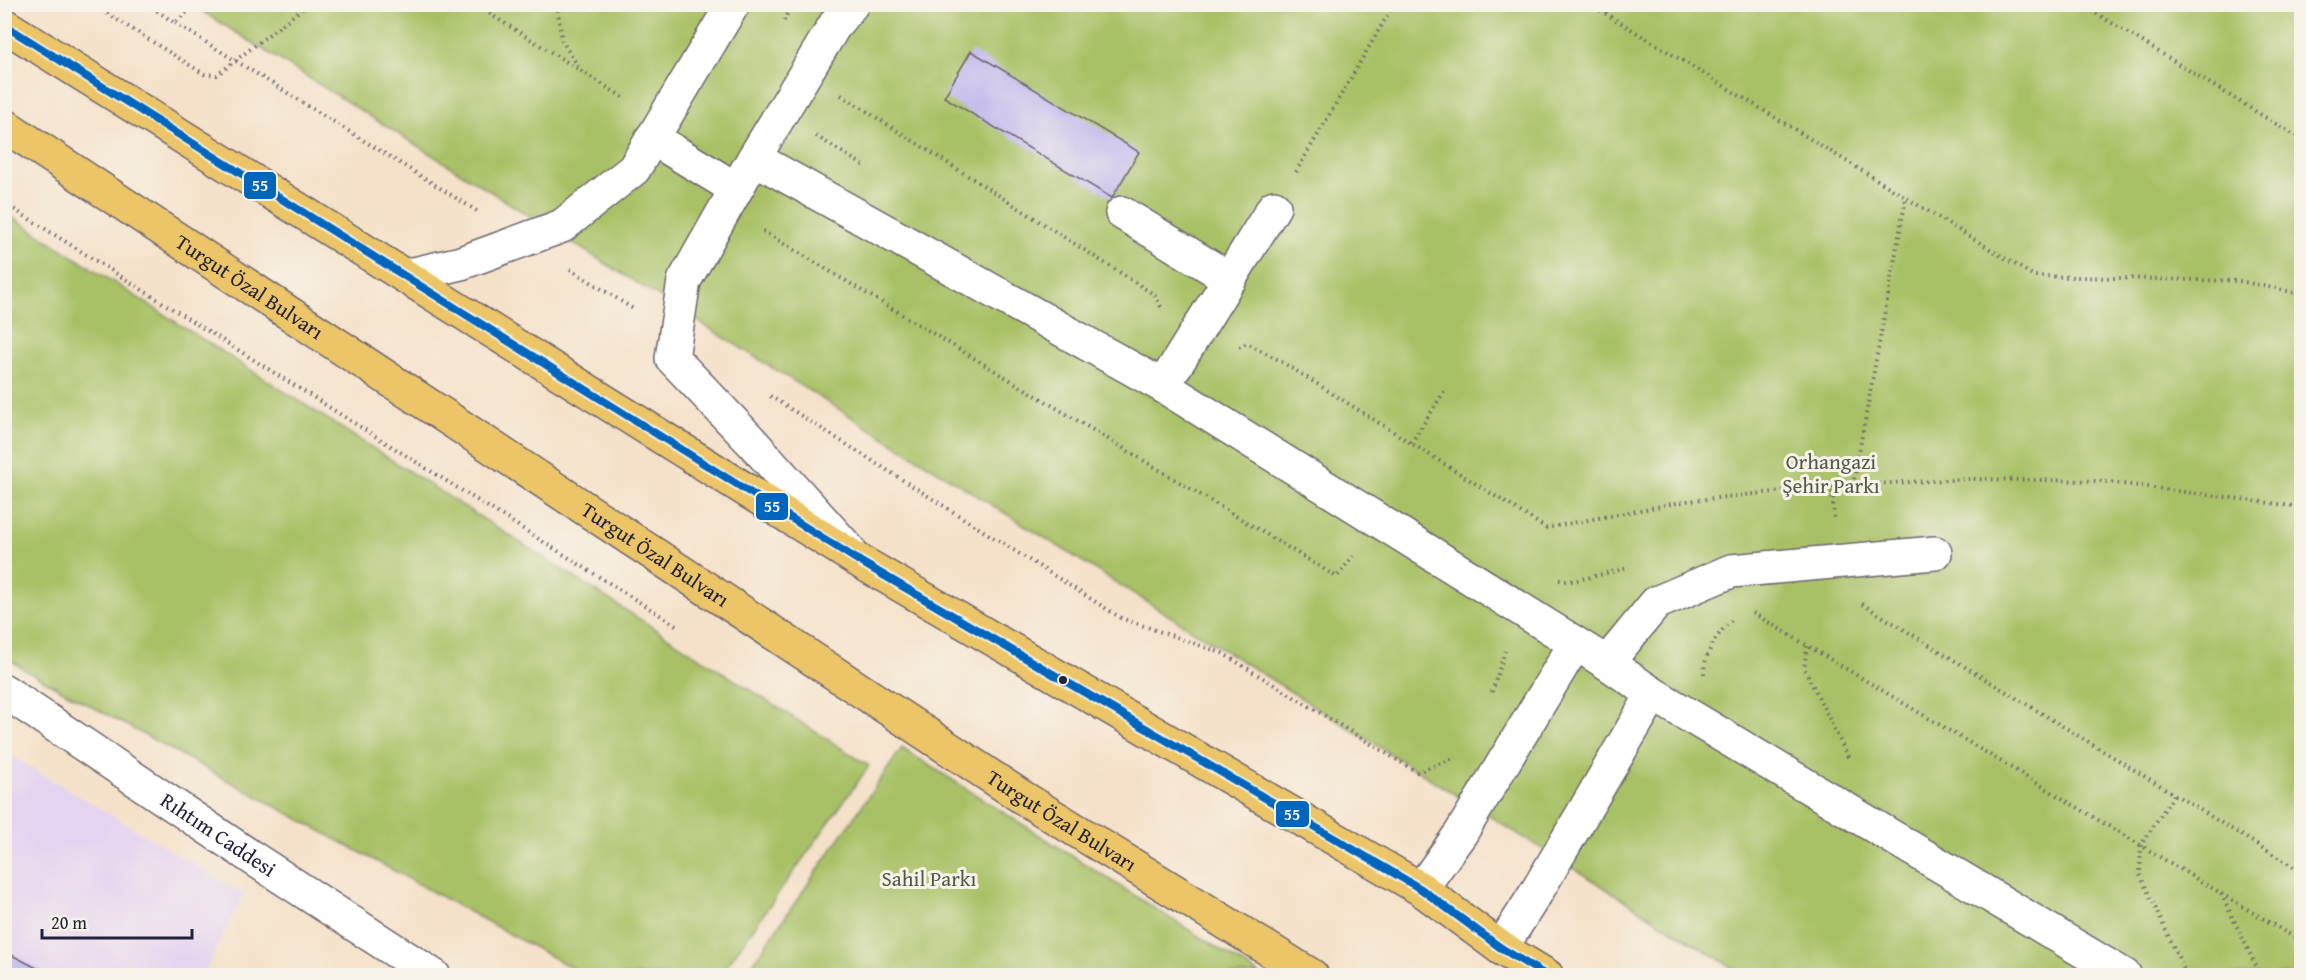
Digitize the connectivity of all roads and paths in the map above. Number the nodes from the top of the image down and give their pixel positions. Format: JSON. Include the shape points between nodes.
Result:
{"nodes":[{"id":1,"x":92,"y":4,"type":"edge"},
{"id":2,"x":147,"y":4,"type":"edge"},
{"id":3,"x":196,"y":4,"type":"edge"},
{"id":4,"x":308,"y":4,"type":"edge"},
{"id":5,"x":474,"y":4,"type":"edge"},
{"id":6,"x":557,"y":4,"type":"edge"},
{"id":7,"x":733,"y":4,"type":"edge"},
{"id":8,"x":793,"y":4,"type":"edge"},
{"id":9,"x":852,"y":4,"type":"edge"},
{"id":10,"x":1395,"y":4,"type":"edge"},
{"id":11,"x":1590,"y":4,"type":"edge"},
{"id":12,"x":2081,"y":4,"type":"edge"},
{"id":13,"x":175,"y":23,"type":"junction"},
{"id":14,"x":782,"y":25,"type":"dead end"},
{"id":15,"x":8,"y":36,"type":"edge"},
{"id":16,"x":235,"y":62,"type":"junction"},
{"id":17,"x":581,"y":71,"type":"junction"},
{"id":18,"x":806,"y":72,"type":"junction"},
{"id":19,"x":786,"y":106,"type":"junction"},
{"id":20,"x":4,"y":125,"type":"edge"},
{"id":21,"x":657,"y":130,"type":"junction"},
{"id":22,"x":2301,"y":140,"type":"edge"},
{"id":23,"x":754,"y":158,"type":"junction"},
{"id":24,"x":870,"y":170,"type":"dead end"},
{"id":25,"x":736,"y":189,"type":"junction"},
{"id":26,"x":1906,"y":198,"type":"junction"},
{"id":27,"x":4,"y":203,"type":"edge"},
{"id":28,"x":1275,"y":207,"type":"joint"},
{"id":29,"x":1122,"y":213,"type":"dead end"},
{"id":30,"x":767,"y":222,"type":"dead end"},
{"id":31,"x":525,"y":240,"type":"junction"},
{"id":32,"x":405,"y":276,"type":"junction"},
{"id":33,"x":1230,"y":279,"type":"junction"},
{"id":34,"x":2301,"y":294,"type":"edge"},
{"id":35,"x":1164,"y":315,"type":"dead end"},
{"id":36,"x":675,"y":335,"type":"junction"},
{"id":37,"x":1229,"y":351,"type":"dead end"},
{"id":38,"x":1163,"y":386,"type":"junction"},
{"id":39,"x":1446,"y":389,"type":"dead end"},
{"id":40,"x":766,"y":393,"type":"dead end"},
{"id":41,"x":1411,"y":443,"type":"junction"},
{"id":42,"x":1853,"y":484,"type":"junction"},
{"id":43,"x":1832,"y":486,"type":"junction"},
{"id":44,"x":2301,"y":507,"type":"edge"},
{"id":45,"x":1835,"y":525,"type":"dead end"},
{"id":46,"x":1359,"y":548,"type":"dead end"},
{"id":47,"x":1935,"y":553,"type":"dead end"},
{"id":48,"x":861,"y":562,"type":"junction"},
{"id":49,"x":1629,"y":568,"type":"dead end"},
{"id":50,"x":1556,"y":580,"type":"dead end"},
{"id":51,"x":1852,"y":598,"type":"dead end"},
{"id":52,"x":1744,"y":609,"type":"dead end"},
{"id":53,"x":1737,"y":615,"type":"dead end"},
{"id":54,"x":686,"y":631,"type":"dead end"},
{"id":55,"x":1575,"y":644,"type":"junction"},
{"id":56,"x":1808,"y":646,"type":"junction"},
{"id":57,"x":1506,"y":647,"type":"dead end"},
{"id":58,"x":1607,"y":663,"type":"junction"},
{"id":59,"x":1709,"y":682,"type":"dead end"},
{"id":60,"x":4,"y":691,"type":"edge"},
{"id":61,"x":1653,"y":694,"type":"junction"},
{"id":62,"x":1488,"y":700,"type":"dead end"},
{"id":63,"x":1455,"y":758,"type":"dead end"},
{"id":64,"x":1854,"y":767,"type":"dead end"},
{"id":65,"x":2174,"y":795,"type":"junction"},
{"id":66,"x":2141,"y":846,"type":"junction"},
{"id":67,"x":2301,"y":872,"type":"edge"},
{"id":68,"x":1421,"y":889,"type":"junction"},
{"id":69,"x":2220,"y":893,"type":"junction"},
{"id":70,"x":2301,"y":942,"type":"edge"},
{"id":71,"x":1501,"y":948,"type":"junction"},
{"id":72,"x":434,"y":975,"type":"edge"},
{"id":73,"x":1312,"y":975,"type":"edge"},
{"id":74,"x":1547,"y":975,"type":"edge"},
{"id":75,"x":2125,"y":975,"type":"edge"},
{"id":76,"x":2187,"y":975,"type":"edge"},
{"id":77,"x":2261,"y":975,"type":"edge"}],
"edges":[{"from":1,"to":16,"type":"path","via":[[204,74],[217,75]]},
{"from":2,"to":13,"type":"path"},
{"from":3,"to":13,"type":"path"},
{"from":4,"to":16,"type":"path"},
{"from":5,"to":17,"type":"path"},
{"from":6,"to":17,"type":"path","via":[[562,41]]},
{"from":7,"to":21,"type":"street"},
{"from":8,"to":14,"type":"path"},
{"from":8,"to":18,"type":"path","via":[[795,44]]},
{"from":9,"to":18,"type":"street"},
{"from":10,"to":28,"type":"path"},
{"from":11,"to":26,"type":"path"},
{"from":12,"to":22,"type":"path"},
{"from":13,"to":16,"type":"path"},
{"from":15,"to":32,"type":"highway"},
{"from":16,"to":31,"type":"path"},
{"from":17,"to":21,"type":"path"},
{"from":18,"to":19,"type":"street"},
{"from":18,"to":35,"type":"path","via":[[1155,295]]},
{"from":19,"to":23,"type":"street"},
{"from":19,"to":24,"type":"path","via":[[810,132]]},
{"from":20,"to":73,"type":"highway","name":"Turgut Özal Bulvarı","via":[[1022,797]]},
{"from":21,"to":25,"type":"street"},
{"from":21,"to":31,"type":"street","via":[[634,169],[562,226]]},
{"from":23,"to":25,"type":"street"},
{"from":23,"to":38,"type":"street"},
{"from":25,"to":36,"type":"street","via":[[684,281]]},
{"from":26,"to":34,"type":"path","via":[[2034,276],[2239,281]]},
{"from":26,"to":42,"type":"path"},
{"from":27,"to":54,"type":"path"},
{"from":28,"to":33,"type":"street"},
{"from":29,"to":33,"type":"street"},
{"from":30,"to":46,"type":"path","via":[[762,230],[1337,577]]},
{"from":31,"to":32,"type":"street","via":[[461,263]]},
{"from":31,"to":36,"type":"path"},
{"from":32,"to":48,"type":"highway"},
{"from":33,"to":38,"type":"street"},
{"from":36,"to":48,"type":"street","via":[[672,358]]},
{"from":37,"to":41,"type":"path","via":[[1247,344],[1279,360]]},
{"from":38,"to":55,"type":"street"},
{"from":39,"to":41,"type":"path"},
{"from":40,"to":63,"type":"path","via":[[1121,618],[1222,653],[1417,772]]},
{"from":41,"to":43,"type":"path","via":[[1546,528],[1687,501]]},
{"from":42,"to":43,"type":"path"},
{"from":42,"to":44,"type":"path","via":[[1969,479],[2100,481]]},
{"from":43,"to":45,"type":"path"},
{"from":47,"to":58,"type":"street","via":[[1731,571],[1656,603]]},
{"from":48,"to":68,"type":"highway"},
{"from":49,"to":50,"type":"path"},
{"from":51,"to":65,"type":"path"},
{"from":52,"to":56,"type":"path"},
{"from":53,"to":59,"type":"path","via":[[1708,652],[1703,673]]},
{"from":55,"to":58,"type":"street"},
{"from":55,"to":68,"type":"street","via":[[1461,833]]},
{"from":56,"to":64,"type":"path","via":[[1804,668]]},
{"from":56,"to":66,"type":"path"},
{"from":57,"to":62,"type":"path"},
{"from":58,"to":61,"type":"street"},
{"from":60,"to":72,"type":"street","name":"Rıhtım Caddesi"},
{"from":61,"to":71,"type":"street"},
{"from":61,"to":75,"type":"street"},
{"from":65,"to":66,"type":"path"},
{"from":65,"to":67,"type":"path"},
{"from":66,"to":69,"type":"path"},
{"from":66,"to":76,"type":"path","via":[[2140,875]]},
{"from":68,"to":71,"type":"highway"},
{"from":69,"to":70,"type":"path"},
{"from":69,"to":77,"type":"path"},
{"from":71,"to":74,"type":"highway"}]}
